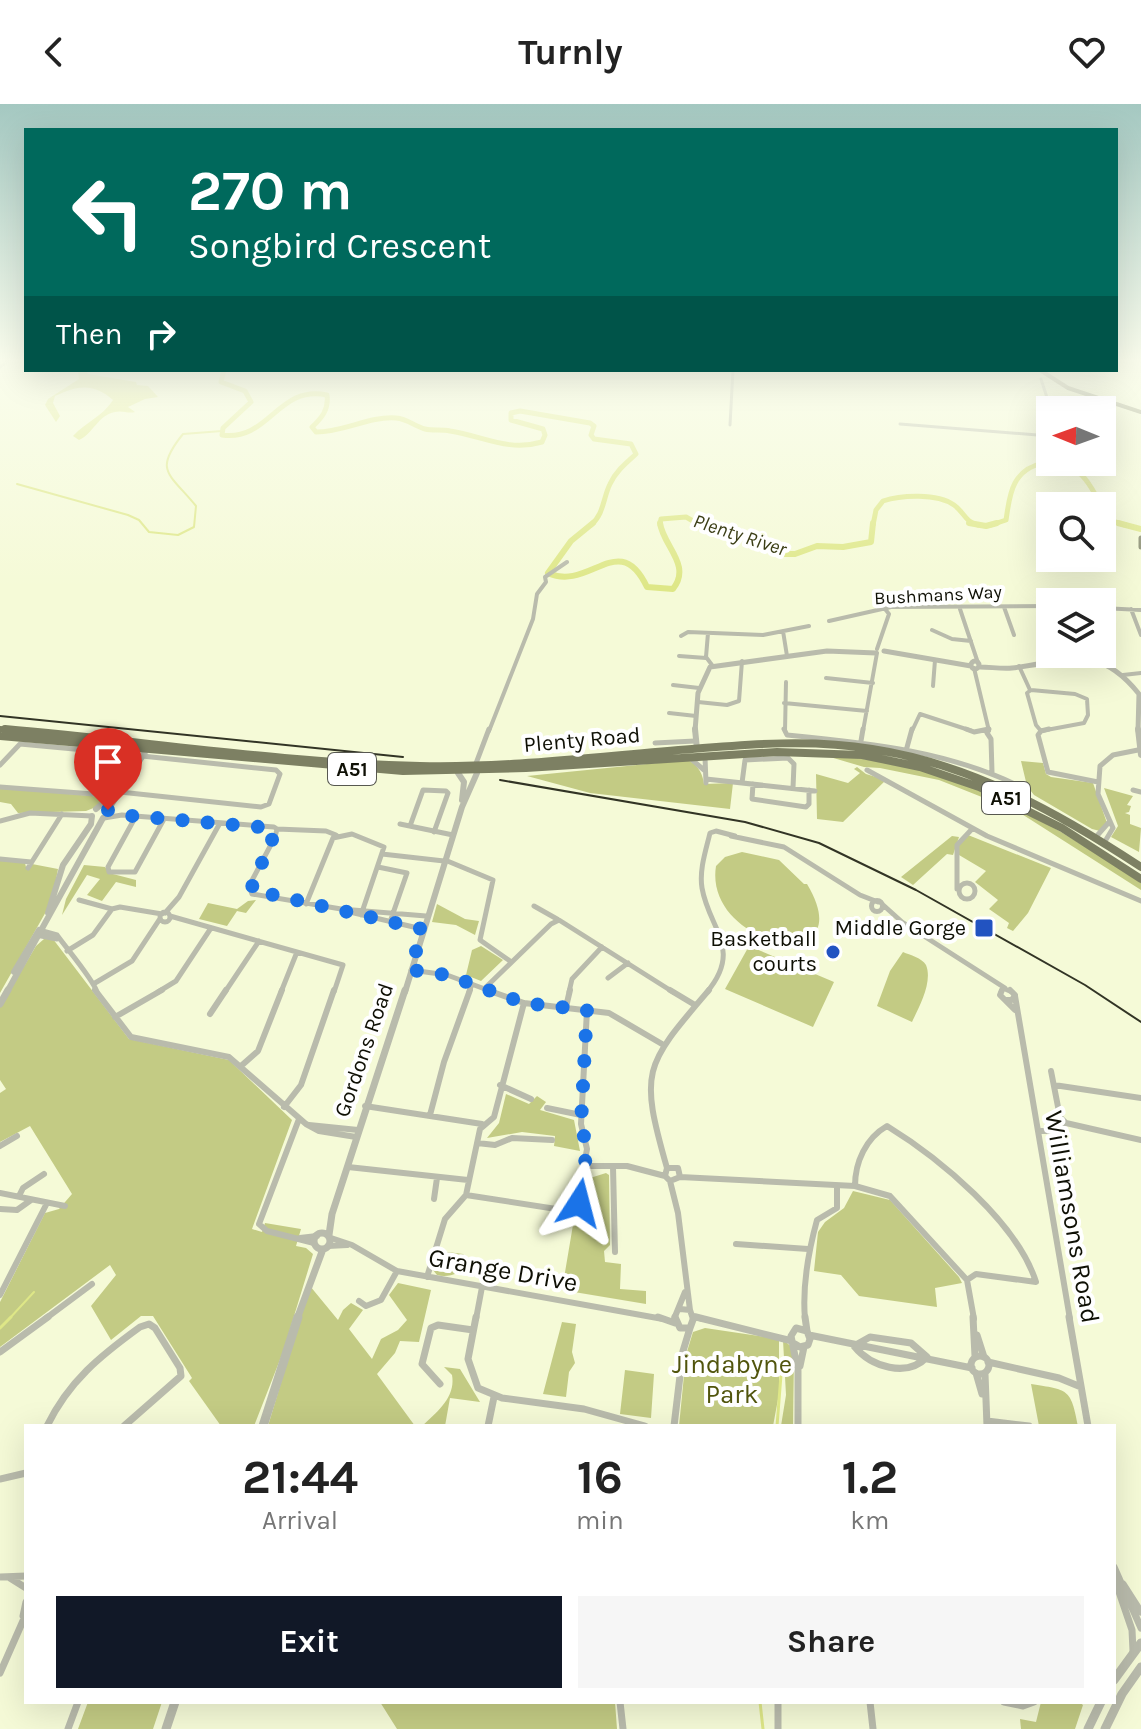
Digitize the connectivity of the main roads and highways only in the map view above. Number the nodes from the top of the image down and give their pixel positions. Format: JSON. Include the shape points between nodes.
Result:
{"nodes":[{"id":1,"x":1141,"y":538,"type":"edge"},
{"id":2,"x":1141,"y":547,"type":"edge"},
{"id":3,"x":0,"y":729,"type":"edge"},
{"id":4,"x":0,"y":736,"type":"edge"},
{"id":5,"x":136,"y":744,"type":"junction"},
{"id":6,"x":699,"y":747,"type":"junction"},
{"id":7,"x":147,"y":749,"type":"junction"},
{"id":8,"x":473,"y":770,"type":"junction"},
{"id":9,"x":1095,"y":838,"type":"junction"},
{"id":10,"x":1102,"y":853,"type":"junction"},
{"id":11,"x":1141,"y":867,"type":"edge"},
{"id":12,"x":1141,"y":879,"type":"edge"}],
"edges":[{"from":1,"to":2,"type":"main road"},
{"from":3,"to":5,"type":"highway","name":"Plenty Road","number":"A51"},
{"from":4,"to":5,"type":"highway","name":"Plenty Road","number":"A51"},
{"from":5,"to":7,"type":"highway","name":"Plenty Road","number":"A51"},
{"from":6,"to":8,"type":"highway","name":"Plenty Road","number":"A51"},
{"from":6,"to":8,"type":"highway","name":"Plenty Road","number":"A51","via":[[688,757]]},
{"from":6,"to":9,"type":"highway","name":"Plenty Road","number":"A51","via":[[805,743],[909,751],[1017,794]]},
{"from":6,"to":10,"type":"highway","name":"Plenty Road","number":"A51","via":[[728,754],[818,751],[919,766],[1009,799]]},
{"from":7,"to":8,"type":"highway","name":"Plenty Road","number":"A51"},
{"from":7,"to":8,"type":"highway","name":"Plenty Road","number":"A51","via":[[362,770]]},
{"from":9,"to":10,"type":"highway"},
{"from":9,"to":11,"type":"highway","name":"Plenty Road","number":"A51"},
{"from":10,"to":12,"type":"highway","name":"Plenty Road","number":"A51"}]}
